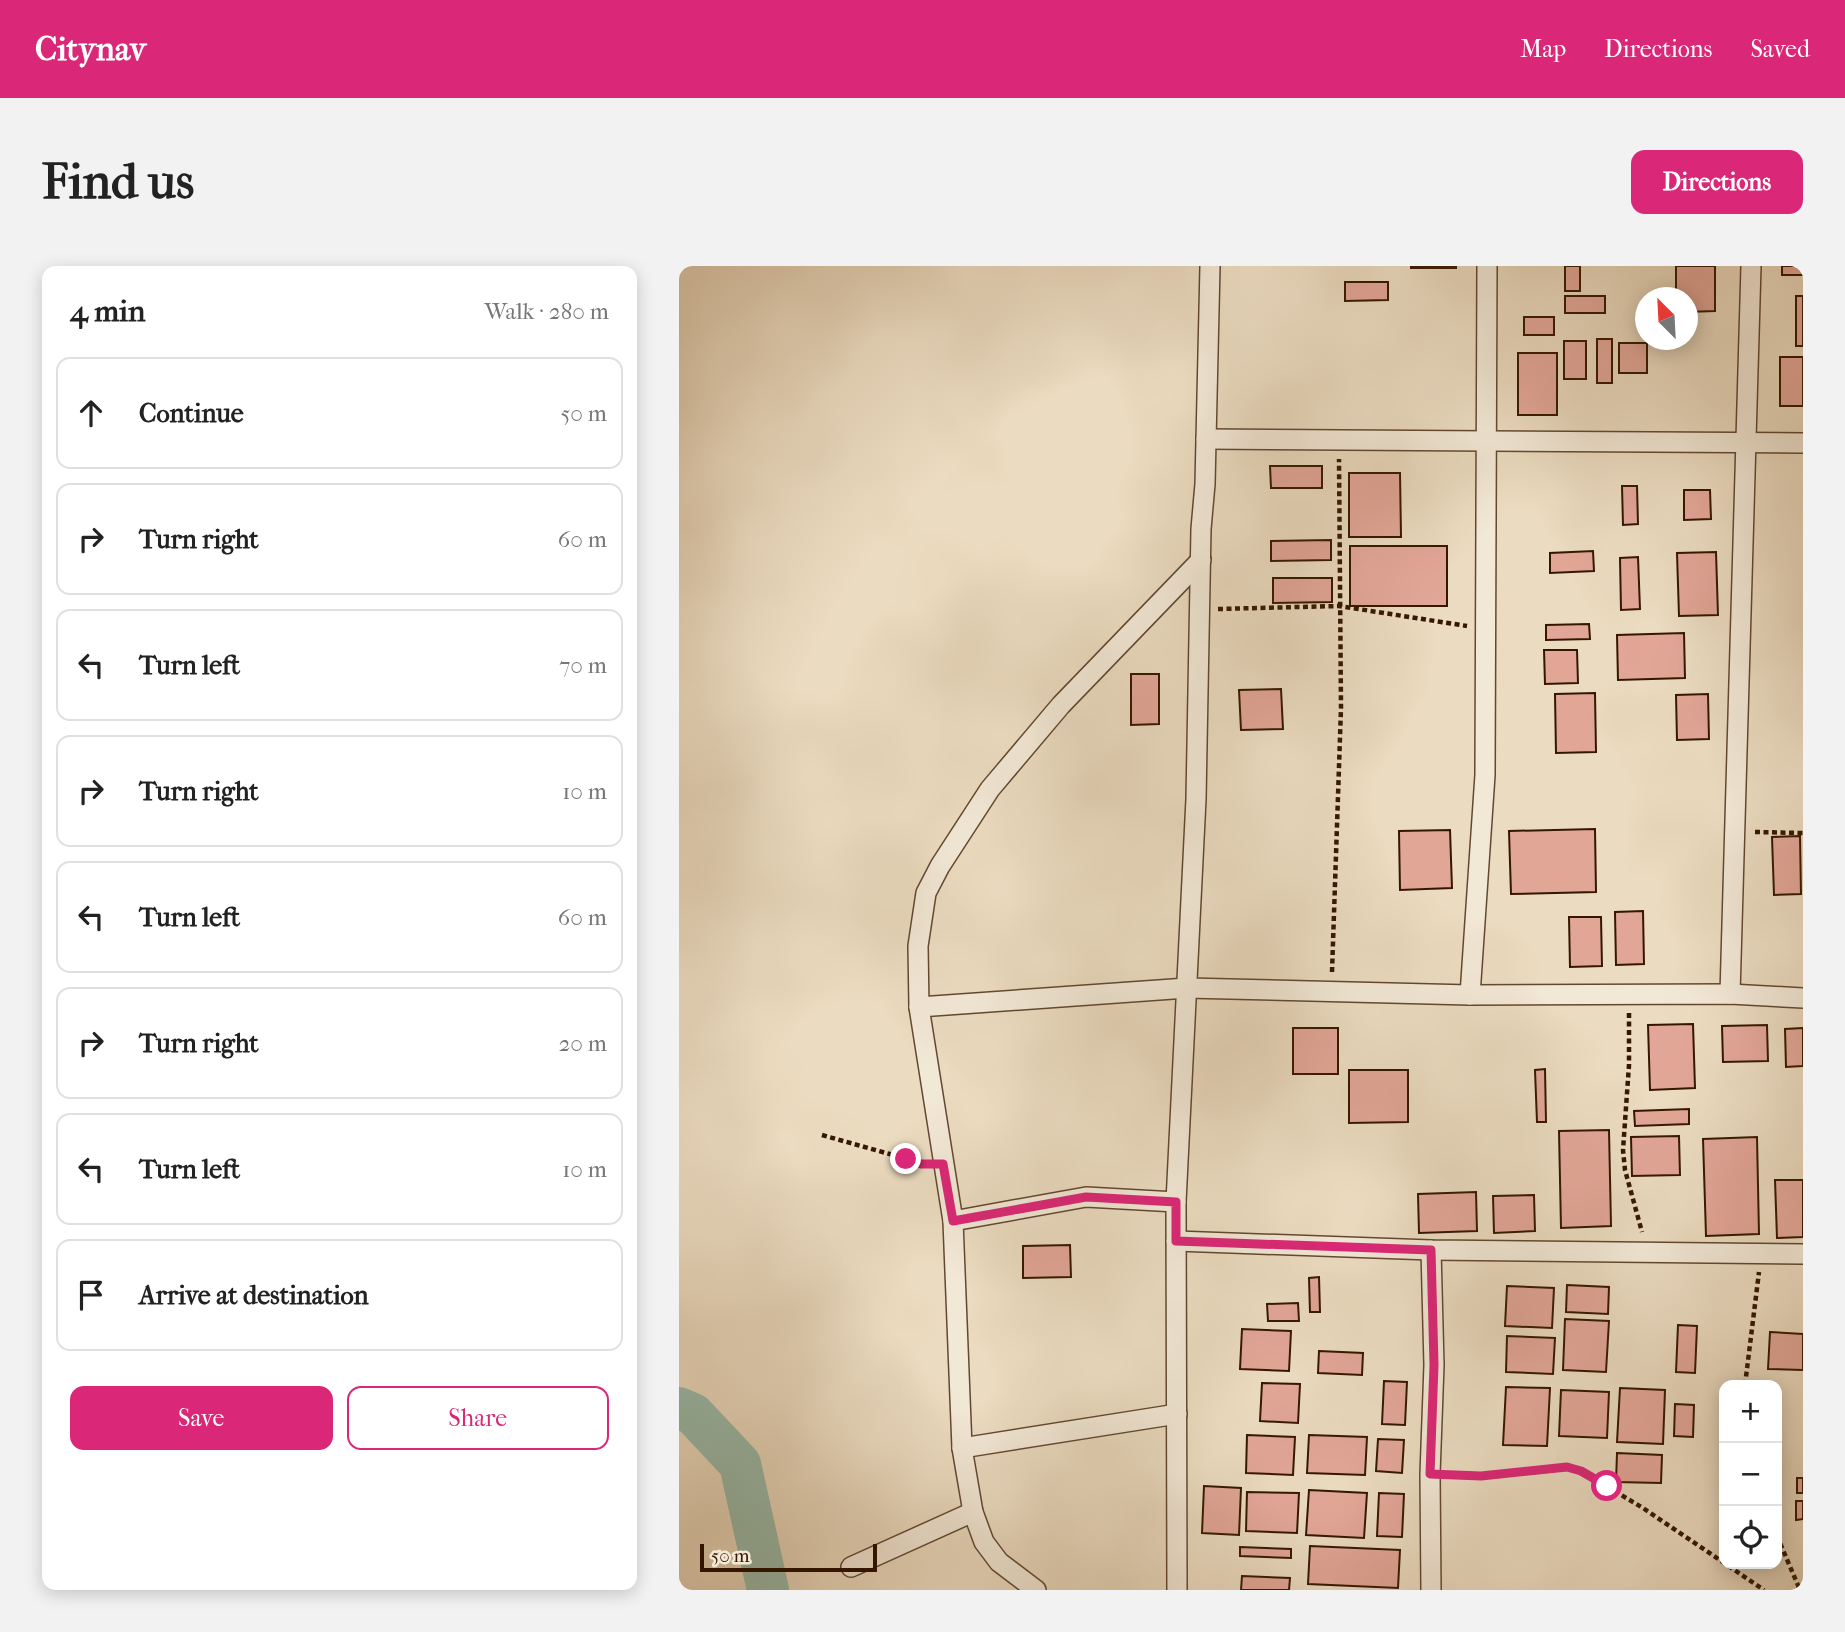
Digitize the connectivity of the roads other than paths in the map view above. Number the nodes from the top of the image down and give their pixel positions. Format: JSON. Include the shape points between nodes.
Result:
{"nodes":[{"id":1,"x":1210,"y":266,"type":"edge"},
{"id":2,"x":1487,"y":266,"type":"edge"},
{"id":3,"x":1751,"y":266,"type":"edge"},
{"id":4,"x":1206,"y":439,"type":"junction"},
{"id":5,"x":1486,"y":442,"type":"junction"},
{"id":6,"x":1746,"y":443,"type":"junction"},
{"id":7,"x":1803,"y":443,"type":"edge"},
{"id":8,"x":1201,"y":559,"type":"junction"},
{"id":9,"x":1187,"y":989,"type":"junction"},
{"id":10,"x":1730,"y":994,"type":"junction"},
{"id":11,"x":1470,"y":995,"type":"junction"},
{"id":12,"x":1803,"y":998,"type":"edge"},
{"id":13,"x":919,"y":1007,"type":"junction"},
{"id":14,"x":1176,"y":1202,"type":"junction"},
{"id":15,"x":953,"y":1221,"type":"junction"},
{"id":16,"x":1176,"y":1241,"type":"junction"},
{"id":17,"x":1431,"y":1250,"type":"junction"},
{"id":18,"x":1803,"y":1254,"type":"edge"},
{"id":19,"x":1177,"y":1414,"type":"junction"},
{"id":20,"x":962,"y":1448,"type":"junction"},
{"id":21,"x":973,"y":1512,"type":"junction"},
{"id":22,"x":851,"y":1567,"type":"dead end"},
{"id":23,"x":1036,"y":1590,"type":"edge"},
{"id":24,"x":1177,"y":1590,"type":"edge"},
{"id":25,"x":1431,"y":1590,"type":"edge"}],
"edges":[{"from":1,"to":4,"type":"street"},
{"from":2,"to":5,"type":"street"},
{"from":3,"to":6,"type":"street"},
{"from":4,"to":5,"type":"street"},
{"from":4,"to":8,"type":"street"},
{"from":5,"to":6,"type":"street"},
{"from":5,"to":11,"type":"street","via":[[1485,775]]},
{"from":6,"to":7,"type":"street"},
{"from":6,"to":10,"type":"street"},
{"from":8,"to":9,"type":"street"},
{"from":8,"to":13,"type":"street","via":[[1061,705],[990,789],[940,866],[926,893],[920,933]]},
{"from":9,"to":11,"type":"street"},
{"from":9,"to":13,"type":"street"},
{"from":9,"to":14,"type":"street"},
{"from":10,"to":11,"type":"street"},
{"from":10,"to":12,"type":"street"},
{"from":13,"to":15,"type":"street"},
{"from":14,"to":15,"type":"street","via":[[1086,1197]]},
{"from":14,"to":16,"type":"street"},
{"from":15,"to":20,"type":"street"},
{"from":16,"to":17,"type":"street"},
{"from":16,"to":19,"type":"street"},
{"from":17,"to":18,"type":"street"},
{"from":17,"to":25,"type":"street"},
{"from":19,"to":20,"type":"street"},
{"from":19,"to":24,"type":"street"},
{"from":20,"to":21,"type":"street"},
{"from":21,"to":22,"type":"street"},
{"from":21,"to":23,"type":"street","via":[[984,1542],[999,1562]]}]}
